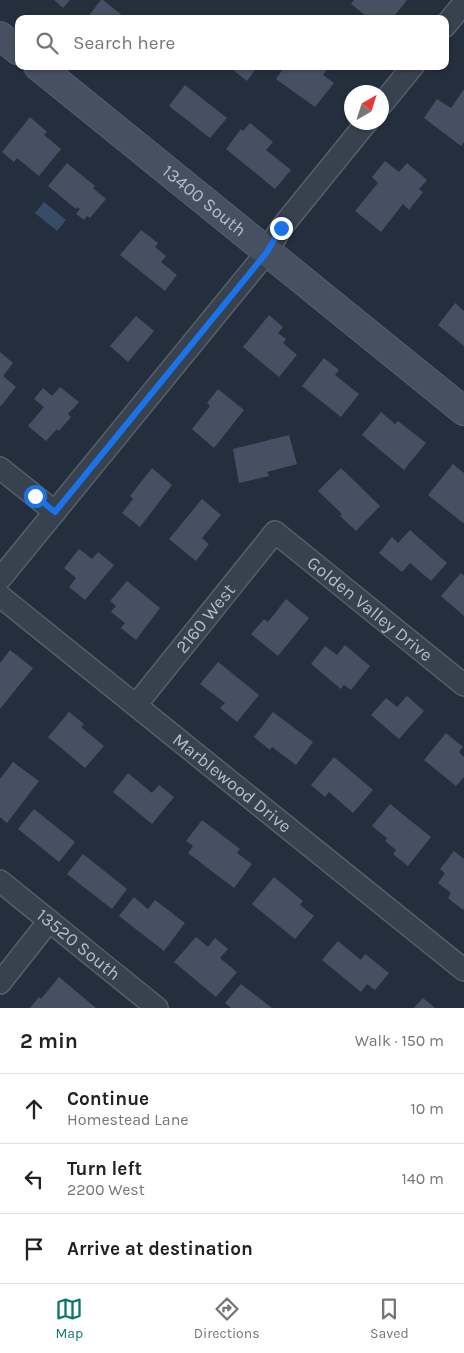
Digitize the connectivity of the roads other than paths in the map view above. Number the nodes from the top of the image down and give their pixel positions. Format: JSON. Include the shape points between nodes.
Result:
{"nodes":[{"id":1,"x":464,"y":3,"type":"edge"},
{"id":2,"x":449,"y":21,"type":"edge"},
{"id":3,"x":0,"y":36,"type":"edge"},
{"id":4,"x":15,"y":48,"type":"edge"},
{"id":5,"x":43,"y":70,"type":"edge"},
{"id":6,"x":409,"y":70,"type":"edge"},
{"id":7,"x":389,"y":95,"type":"edge"},
{"id":8,"x":361,"y":130,"type":"edge"},
{"id":9,"x":267,"y":252,"type":"junction"},
{"id":10,"x":464,"y":411,"type":"edge"},
{"id":11,"x":0,"y":468,"type":"edge"},
{"id":12,"x":55,"y":512,"type":"junction"},
{"id":13,"x":275,"y":532,"type":"joint"},
{"id":14,"x":0,"y":580,"type":"edge"},
{"id":15,"x":0,"y":596,"type":"edge"},
{"id":16,"x":464,"y":685,"type":"edge"},
{"id":17,"x":136,"y":705,"type":"junction"},
{"id":18,"x":0,"y":881,"type":"edge"},
{"id":19,"x":49,"y":921,"type":"junction"},
{"id":20,"x":464,"y":970,"type":"edge"},
{"id":21,"x":0,"y":982,"type":"edge"},
{"id":22,"x":157,"y":1008,"type":"edge"}],
"edges":[{"from":1,"to":2,"type":"street"},
{"from":3,"to":4,"type":"street"},
{"from":5,"to":9,"type":"street","name":"13400 South"},
{"from":6,"to":7,"type":"street"},
{"from":8,"to":9,"type":"street","via":[[281,228]]},
{"from":9,"to":10,"type":"street","name":"13400 South"},
{"from":9,"to":12,"type":"street"},
{"from":11,"to":12,"type":"street"},
{"from":12,"to":14,"type":"street"},
{"from":13,"to":16,"type":"street","name":"Golden Valley Drive"},
{"from":13,"to":17,"type":"street","name":"2160 West"},
{"from":15,"to":17,"type":"street","name":"Marblewood Drive"},
{"from":17,"to":20,"type":"street","name":"Marblewood Drive"},
{"from":18,"to":19,"type":"street","name":"13520 South"},
{"from":19,"to":21,"type":"street"},
{"from":19,"to":22,"type":"street","name":"13520 South"}]}
